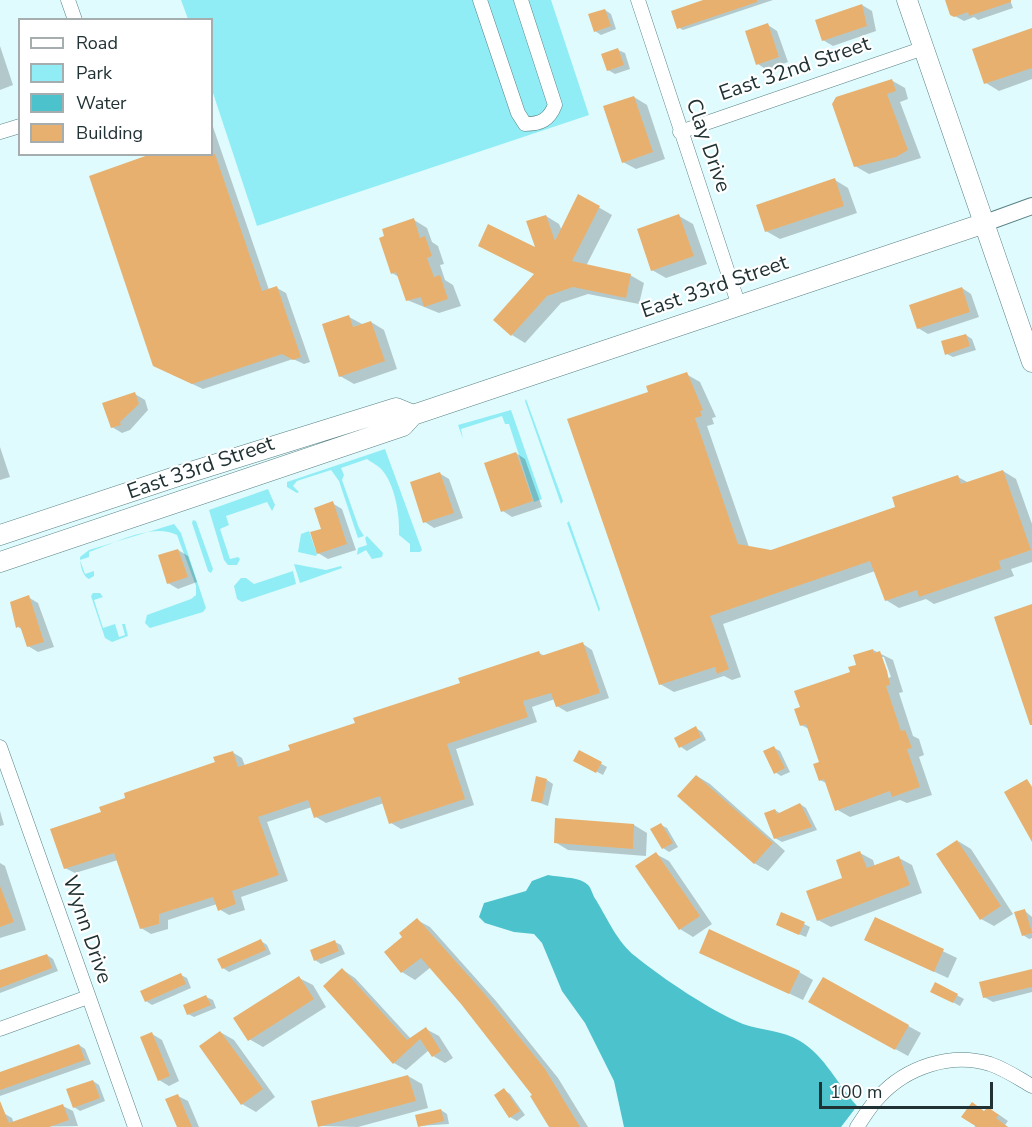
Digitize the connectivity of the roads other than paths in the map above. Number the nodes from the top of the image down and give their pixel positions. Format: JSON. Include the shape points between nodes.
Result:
{"nodes":[{"id":1,"x":68,"y":0,"type":"edge"},
{"id":2,"x":480,"y":0,"type":"edge"},
{"id":3,"x":521,"y":0,"type":"edge"},
{"id":4,"x":638,"y":0,"type":"edge"},
{"id":5,"x":907,"y":0,"type":"edge"},
{"id":6,"x":74,"y":18,"type":"edge"},
{"id":7,"x":924,"y":48,"type":"junction"},
{"id":8,"x":18,"y":127,"type":"edge"},
{"id":9,"x":0,"y":132,"type":"edge"},
{"id":10,"x":680,"y":132,"type":"junction"},
{"id":11,"x":1032,"y":206,"type":"edge"},
{"id":12,"x":985,"y":223,"type":"junction"},
{"id":13,"x":739,"y":306,"type":"junction"},
{"id":14,"x":1032,"y":362,"type":"edge"},
{"id":15,"x":413,"y":415,"type":"junction"},
{"id":16,"x":0,"y":535,"type":"edge"},
{"id":17,"x":0,"y":562,"type":"edge"},
{"id":18,"x":0,"y":747,"type":"edge"},
{"id":19,"x":88,"y":997,"type":"junction"},
{"id":20,"x":0,"y":1029,"type":"edge"},
{"id":21,"x":1032,"y":1086,"type":"edge"},
{"id":22,"x":135,"y":1127,"type":"edge"},
{"id":23,"x":856,"y":1127,"type":"edge"}],
"edges":[{"from":1,"to":6,"type":"street"},
{"from":2,"to":3,"type":"street","via":[[518,113],[525,124],[537,124],[551,116],[555,105]]},
{"from":4,"to":10,"type":"street","name":"Clay Drive"},
{"from":5,"to":7,"type":"main road"},
{"from":7,"to":10,"type":"street","name":"East 32nd Street"},
{"from":7,"to":12,"type":"main road"},
{"from":8,"to":9,"type":"street"},
{"from":10,"to":13,"type":"street","name":"Clay Drive"},
{"from":11,"to":12,"type":"street","name":"East 33rd Street"},
{"from":12,"to":13,"type":"main road","name":"East 33rd Street"},
{"from":12,"to":14,"type":"main road"},
{"from":13,"to":15,"type":"main road","name":"East 33rd Street"},
{"from":15,"to":16,"type":"main road","name":"East 33rd Street","via":[[396,408]]},
{"from":15,"to":17,"type":"main road","name":"East 33rd Street","via":[[403,426]]},
{"from":18,"to":19,"type":"street","name":"Wynn Drive"},
{"from":19,"to":20,"type":"street"},
{"from":19,"to":22,"type":"street","name":"Wynn Drive"},
{"from":21,"to":23,"type":"street","via":[[1006,1070],[984,1063],[941,1062],[915,1070],[879,1096]]}]}
